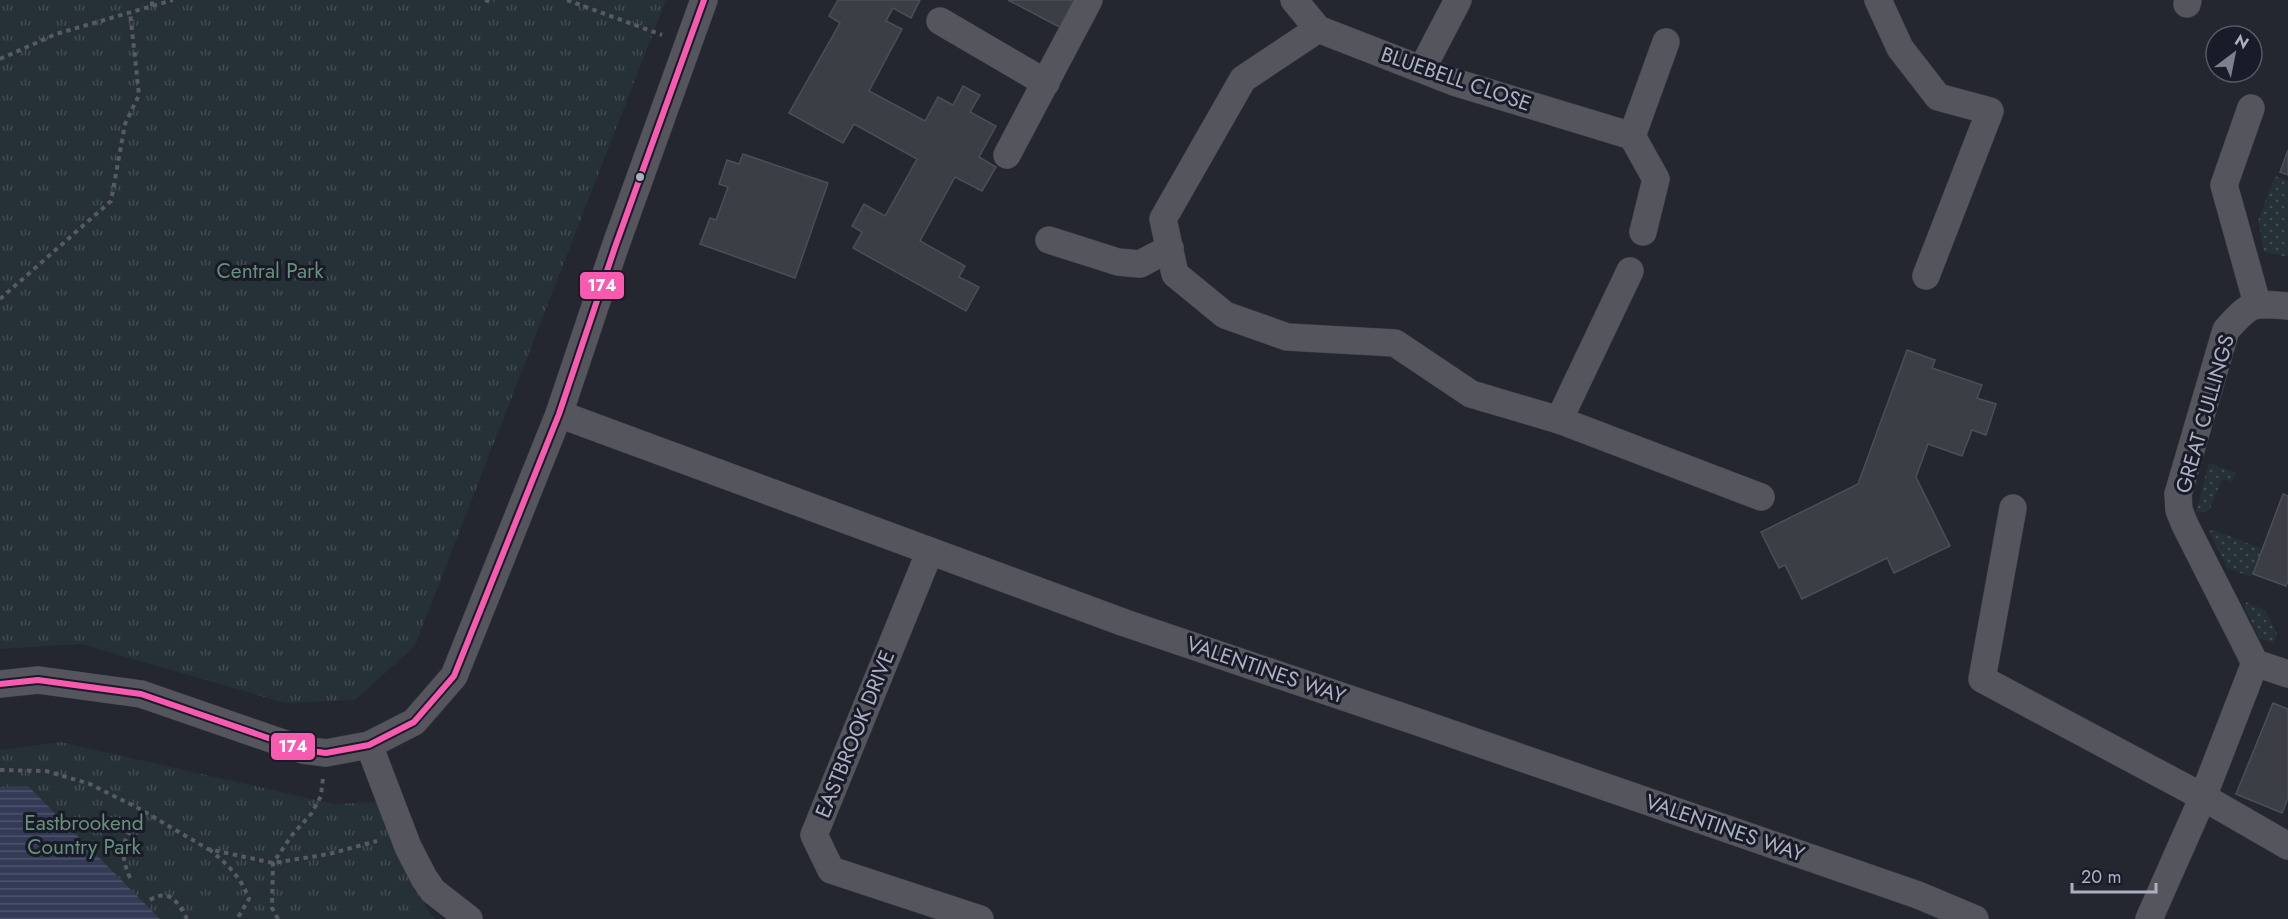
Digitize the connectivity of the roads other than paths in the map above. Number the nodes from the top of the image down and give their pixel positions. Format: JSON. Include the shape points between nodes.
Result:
{"nodes":[{"id":1,"x":704,"y":0,"type":"edge"},
{"id":2,"x":1089,"y":0,"type":"edge"},
{"id":3,"x":1294,"y":0,"type":"edge"},
{"id":4,"x":1458,"y":0,"type":"edge"},
{"id":5,"x":1878,"y":0,"type":"edge"},
{"id":6,"x":940,"y":21,"type":"dead end"},
{"id":7,"x":1318,"y":29,"type":"junction"},
{"id":8,"x":1666,"y":42,"type":"dead end"},
{"id":9,"x":1422,"y":69,"type":"junction"},
{"id":10,"x":1046,"y":83,"type":"junction"},
{"id":11,"x":2251,"y":108,"type":"dead end"},
{"id":12,"x":1632,"y":136,"type":"junction"},
{"id":13,"x":1007,"y":155,"type":"dead end"},
{"id":14,"x":1643,"y":232,"type":"dead end"},
{"id":15,"x":1049,"y":240,"type":"dead end"},
{"id":16,"x":1170,"y":248,"type":"junction"},
{"id":17,"x":1630,"y":271,"type":"dead end"},
{"id":18,"x":1926,"y":276,"type":"dead end"},
{"id":19,"x":2257,"y":303,"type":"junction"},
{"id":20,"x":2288,"y":306,"type":"edge"},
{"id":21,"x":559,"y":414,"type":"junction"},
{"id":22,"x":1559,"y":420,"type":"junction"},
{"id":23,"x":1761,"y":497,"type":"dead end"},
{"id":24,"x":2013,"y":508,"type":"dead end"},
{"id":25,"x":930,"y":551,"type":"junction"},
{"id":26,"x":2255,"y":663,"type":"junction"},
{"id":27,"x":2288,"y":674,"type":"edge"},
{"id":28,"x":0,"y":684,"type":"edge"},
{"id":29,"x":369,"y":745,"type":"junction"},
{"id":30,"x":2202,"y":797,"type":"junction"},
{"id":31,"x":2286,"y":838,"type":"edge"},
{"id":32,"x":469,"y":919,"type":"edge"},
{"id":33,"x":980,"y":919,"type":"edge"},
{"id":34,"x":1975,"y":919,"type":"edge"},
{"id":35,"x":2150,"y":919,"type":"edge"}],
"edges":[{"from":1,"to":21,"type":"street"},
{"from":2,"to":10,"type":"street"},
{"from":3,"to":7,"type":"street","name":"BLUEBELL CLOSE"},
{"from":4,"to":9,"type":"street"},
{"from":5,"to":18,"type":"street","via":[[1900,48],[1938,97],[1990,111]]},
{"from":6,"to":10,"type":"street"},
{"from":7,"to":9,"type":"street","name":"BLUEBELL CLOSE"},
{"from":7,"to":16,"type":"street","via":[[1243,79],[1163,219]]},
{"from":8,"to":12,"type":"street"},
{"from":9,"to":12,"type":"street","name":"BLUEBELL CLOSE"},
{"from":10,"to":13,"type":"street"},
{"from":11,"to":19,"type":"street","via":[[2224,185]]},
{"from":12,"to":14,"type":"street","via":[[1656,179]]},
{"from":15,"to":16,"type":"street","via":[[1118,262],[1140,264]]},
{"from":16,"to":22,"type":"street","via":[[1175,274],[1225,315],[1287,337],[1395,343],[1471,394]]},
{"from":17,"to":22,"type":"street"},
{"from":19,"to":20,"type":"street"},
{"from":19,"to":26,"type":"street","name":"GREAT CULLINGS","via":[[2226,330],[2178,494],[2185,525]]},
{"from":21,"to":25,"type":"street","name":"VALENTINES WAY"},
{"from":21,"to":29,"type":"street","via":[[454,676],[414,722]]},
{"from":22,"to":23,"type":"street"},
{"from":24,"to":30,"type":"street","via":[[1982,679]]},
{"from":25,"to":33,"type":"street","name":"EASTBROOK DRIVE","via":[[814,835],[831,870]]},
{"from":25,"to":34,"type":"street","name":"VALENTINES WAY","via":[[1125,623],[1918,895]]},
{"from":26,"to":27,"type":"street"},
{"from":26,"to":30,"type":"street"},
{"from":28,"to":29,"type":"street","via":[[38,680],[141,694],[303,750],[326,753]]},
{"from":29,"to":32,"type":"street","via":[[423,878],[433,891]]},
{"from":30,"to":31,"type":"street"},
{"from":30,"to":35,"type":"street"}]}
